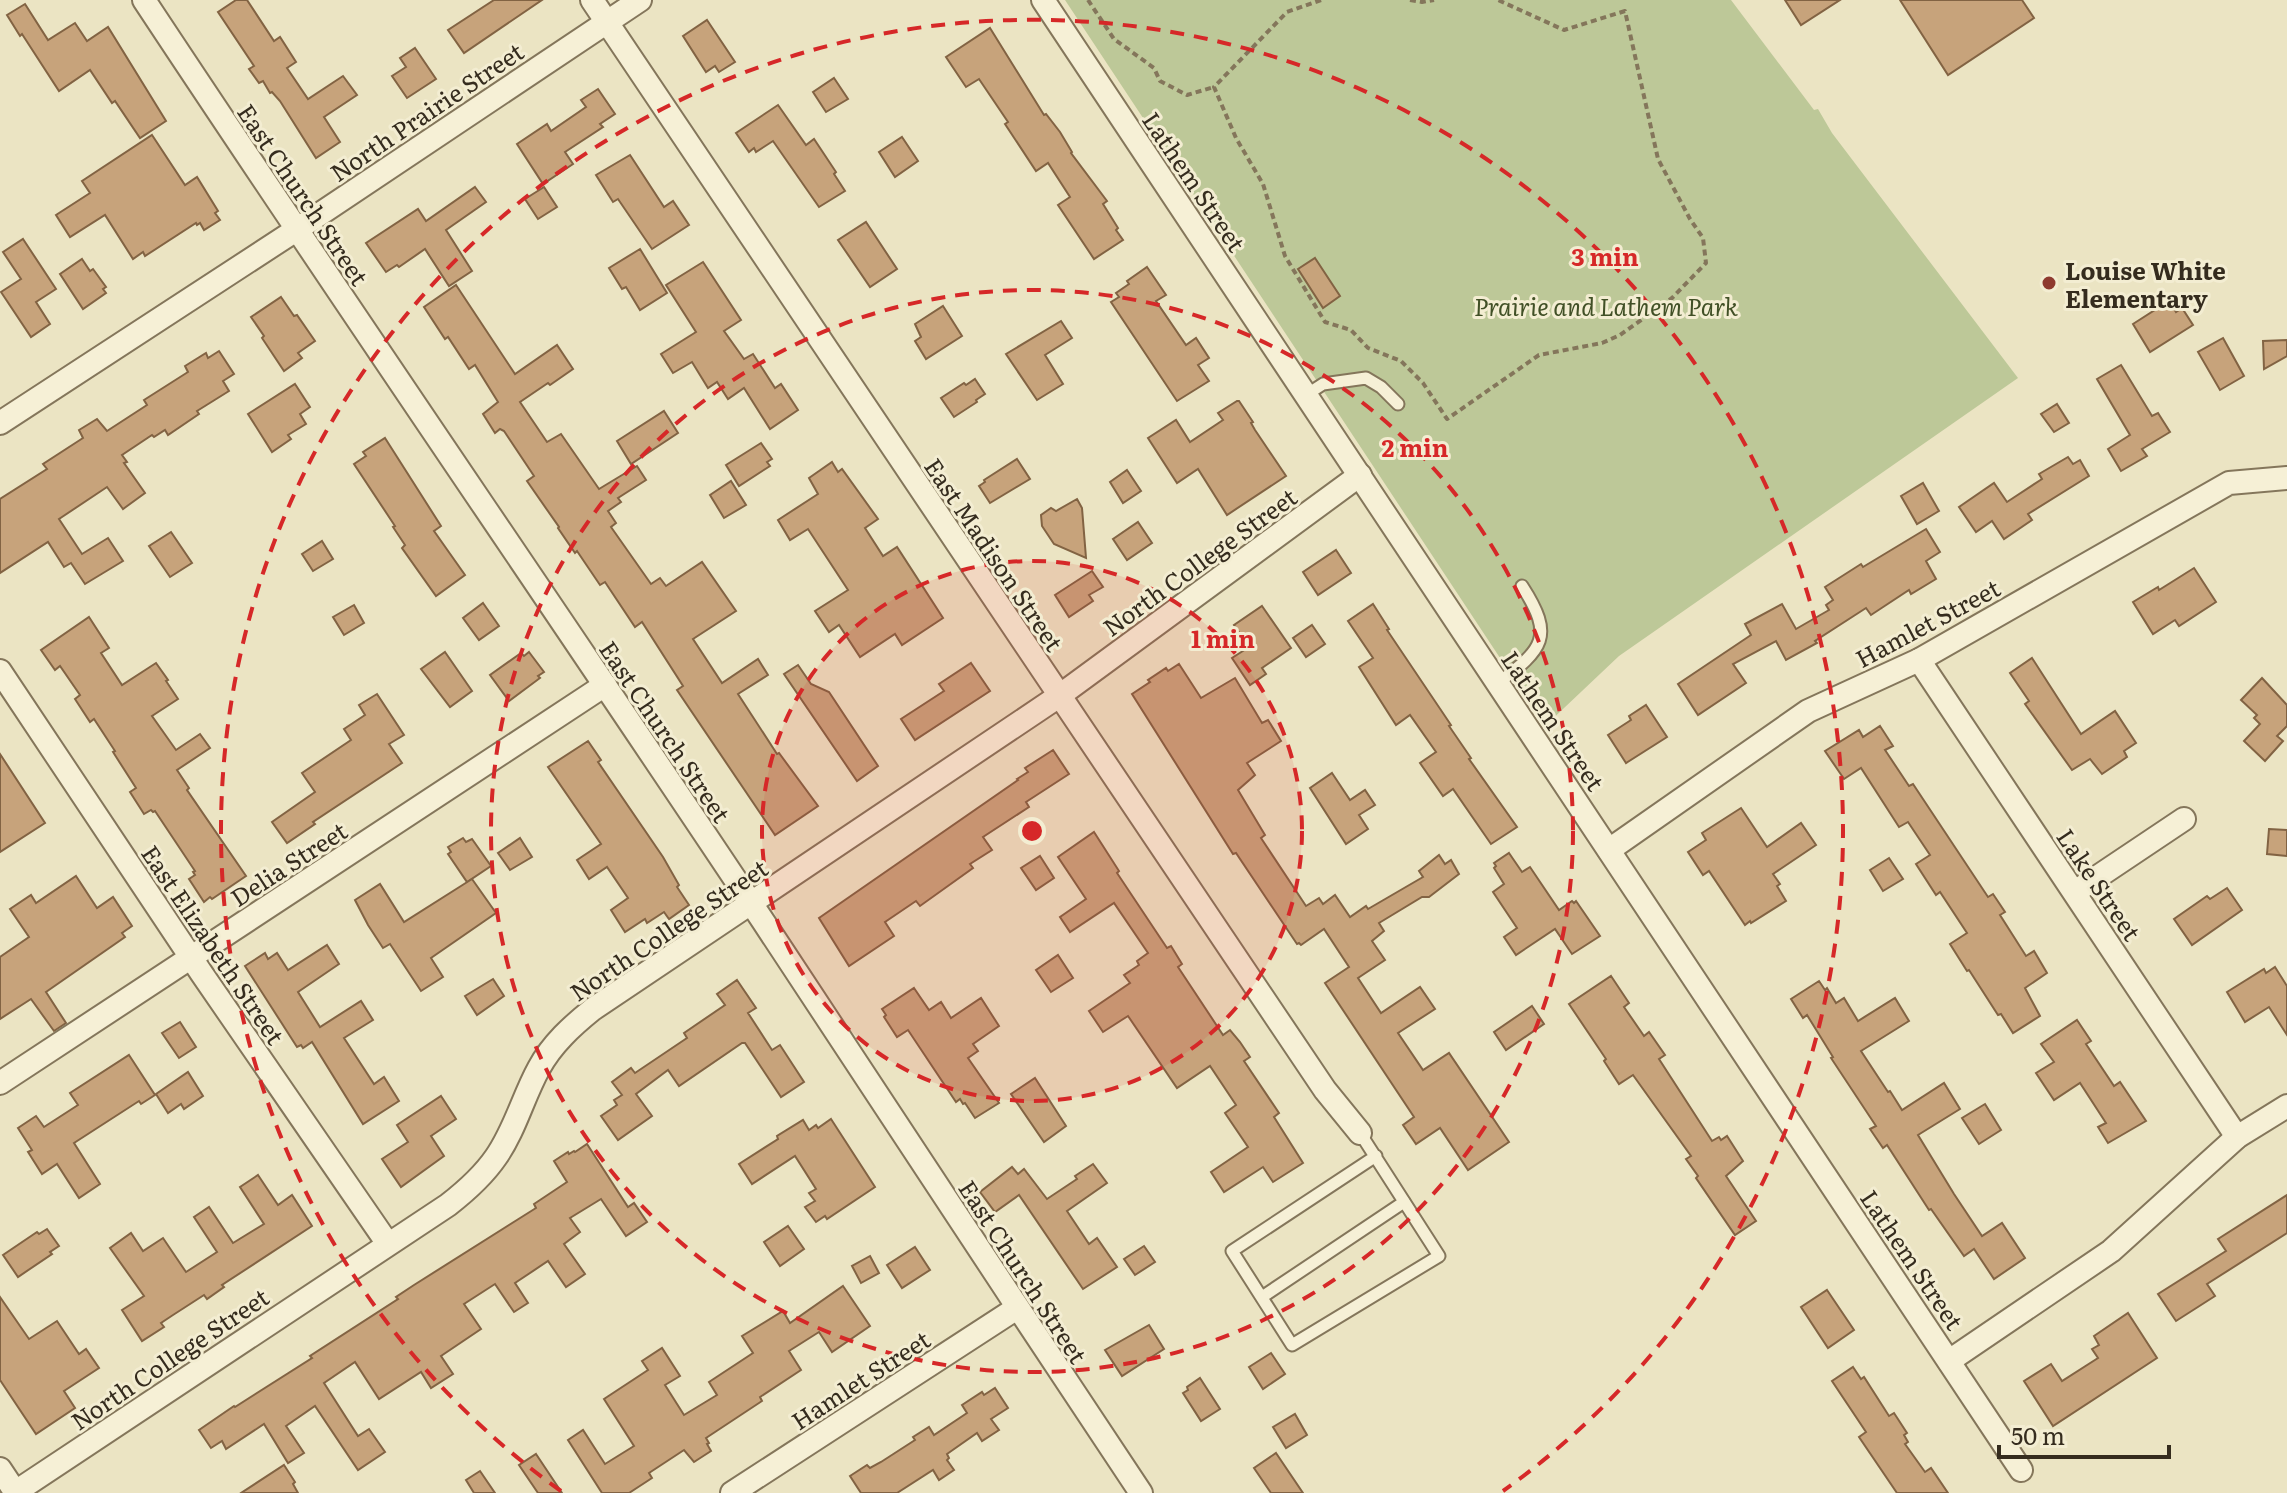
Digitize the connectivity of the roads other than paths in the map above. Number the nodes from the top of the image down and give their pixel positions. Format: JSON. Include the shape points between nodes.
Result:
{"nodes":[{"id":1,"x":144,"y":0,"type":"edge"},
{"id":2,"x":592,"y":0,"type":"edge"},
{"id":3,"x":640,"y":0,"type":"edge"},
{"id":4,"x":1043,"y":0,"type":"edge"},
{"id":5,"x":607,"y":22,"type":"junction"},
{"id":6,"x":296,"y":230,"type":"junction"},
{"id":7,"x":1306,"y":395,"type":"junction"},
{"id":8,"x":1398,"y":404,"type":"dead end"},
{"id":9,"x":0,"y":423,"type":"edge"},
{"id":10,"x":1360,"y":475,"type":"junction"},
{"id":11,"x":2287,"y":478,"type":"edge"},
{"id":12,"x":1522,"y":586,"type":"dead end"},
{"id":13,"x":1919,"y":660,"type":"junction"},
{"id":14,"x":0,"y":671,"type":"edge"},
{"id":15,"x":1498,"y":683,"type":"junction"},
{"id":16,"x":605,"y":685,"type":"junction"},
{"id":17,"x":1059,"y":696,"type":"junction"},
{"id":18,"x":2184,"y":819,"type":"dead end"},
{"id":19,"x":1609,"y":850,"type":"junction"},
{"id":20,"x":2075,"y":892,"type":"junction"},
{"id":21,"x":751,"y":904,"type":"junction"},
{"id":22,"x":191,"y":958,"type":"junction"},
{"id":23,"x":0,"y":1083,"type":"edge"},
{"id":24,"x":2287,"y":1106,"type":"edge"},
{"id":25,"x":1360,"y":1133,"type":"joint"},
{"id":26,"x":2237,"y":1137,"type":"junction"},
{"id":27,"x":1376,"y":1156,"type":"junction"},
{"id":28,"x":1404,"y":1202,"type":"junction"},
{"id":29,"x":388,"y":1244,"type":"junction"},
{"id":30,"x":1262,"y":1297,"type":"junction"},
{"id":31,"x":1017,"y":1308,"type":"junction"},
{"id":32,"x":1949,"y":1361,"type":"junction"},
{"id":33,"x":0,"y":1469,"type":"edge"},
{"id":34,"x":2021,"y":1470,"type":"dead end"},
{"id":35,"x":15,"y":1493,"type":"edge"},
{"id":36,"x":732,"y":1493,"type":"edge"},
{"id":37,"x":1141,"y":1493,"type":"edge"}],
"edges":[{"from":1,"to":6,"type":"street","name":"East Church Street"},
{"from":2,"to":5,"type":"street","name":"East Madison Street"},
{"from":3,"to":5,"type":"street","name":"North Prairie Street"},
{"from":4,"to":7,"type":"street","name":"Lathem Street"},
{"from":5,"to":6,"type":"street","name":"North Prairie Street"},
{"from":5,"to":17,"type":"street","name":"East Madison Street"},
{"from":6,"to":9,"type":"street","name":"North Prairie Street"},
{"from":6,"to":16,"type":"street","name":"East Church Street"},
{"from":7,"to":8,"type":"lane","via":[[1323,384],[1366,378]]},
{"from":7,"to":10,"type":"street","name":"Lathem Street"},
{"from":10,"to":15,"type":"street","name":"Lathem Street"},
{"from":10,"to":17,"type":"street","name":"North College Street"},
{"from":11,"to":13,"type":"street","name":"Hamlet Street","via":[[2229,483]]},
{"from":12,"to":15,"type":"lane","via":[[1542,634],[1535,651]]},
{"from":13,"to":19,"type":"street","name":"Hamlet Street","via":[[1808,711]]},
{"from":13,"to":20,"type":"street","name":"Lake Street"},
{"from":14,"to":22,"type":"street","name":"East Elizabeth Street"},
{"from":15,"to":19,"type":"street","name":"Lathem Street"},
{"from":16,"to":21,"type":"street","name":"East Church Street"},
{"from":16,"to":22,"type":"street","name":"Delia Street"},
{"from":17,"to":21,"type":"street","name":"North College Street"},
{"from":17,"to":25,"type":"street","name":"East Madison Street","via":[[1325,1090]]},
{"from":18,"to":20,"type":"street"},
{"from":19,"to":32,"type":"street","name":"Lathem Street"},
{"from":20,"to":26,"type":"street","name":"Lake Street"},
{"from":21,"to":29,"type":"street","name":"North College Street","via":[[576,1023],[539,1068],[508,1139],[482,1176]]},
{"from":21,"to":31,"type":"street","name":"East Church Street"},
{"from":22,"to":23,"type":"street","name":"Delia Street"},
{"from":22,"to":29,"type":"street","name":"East Elizabeth Street"},
{"from":24,"to":26,"type":"street"},
{"from":25,"to":27,"type":"lane"},
{"from":26,"to":32,"type":"street","via":[[2111,1251]]},
{"from":27,"to":28,"type":"lane"},
{"from":27,"to":30,"type":"lane","via":[[1232,1251]]},
{"from":28,"to":30,"type":"lane"},
{"from":28,"to":30,"type":"lane","via":[[1439,1256],[1292,1345]]},
{"from":29,"to":35,"type":"street","name":"North College Street"},
{"from":31,"to":36,"type":"street","name":"Hamlet Street"},
{"from":31,"to":37,"type":"street","name":"East Church Street"},
{"from":32,"to":34,"type":"street","name":"Lathem Street"},
{"from":33,"to":35,"type":"street"}]}
